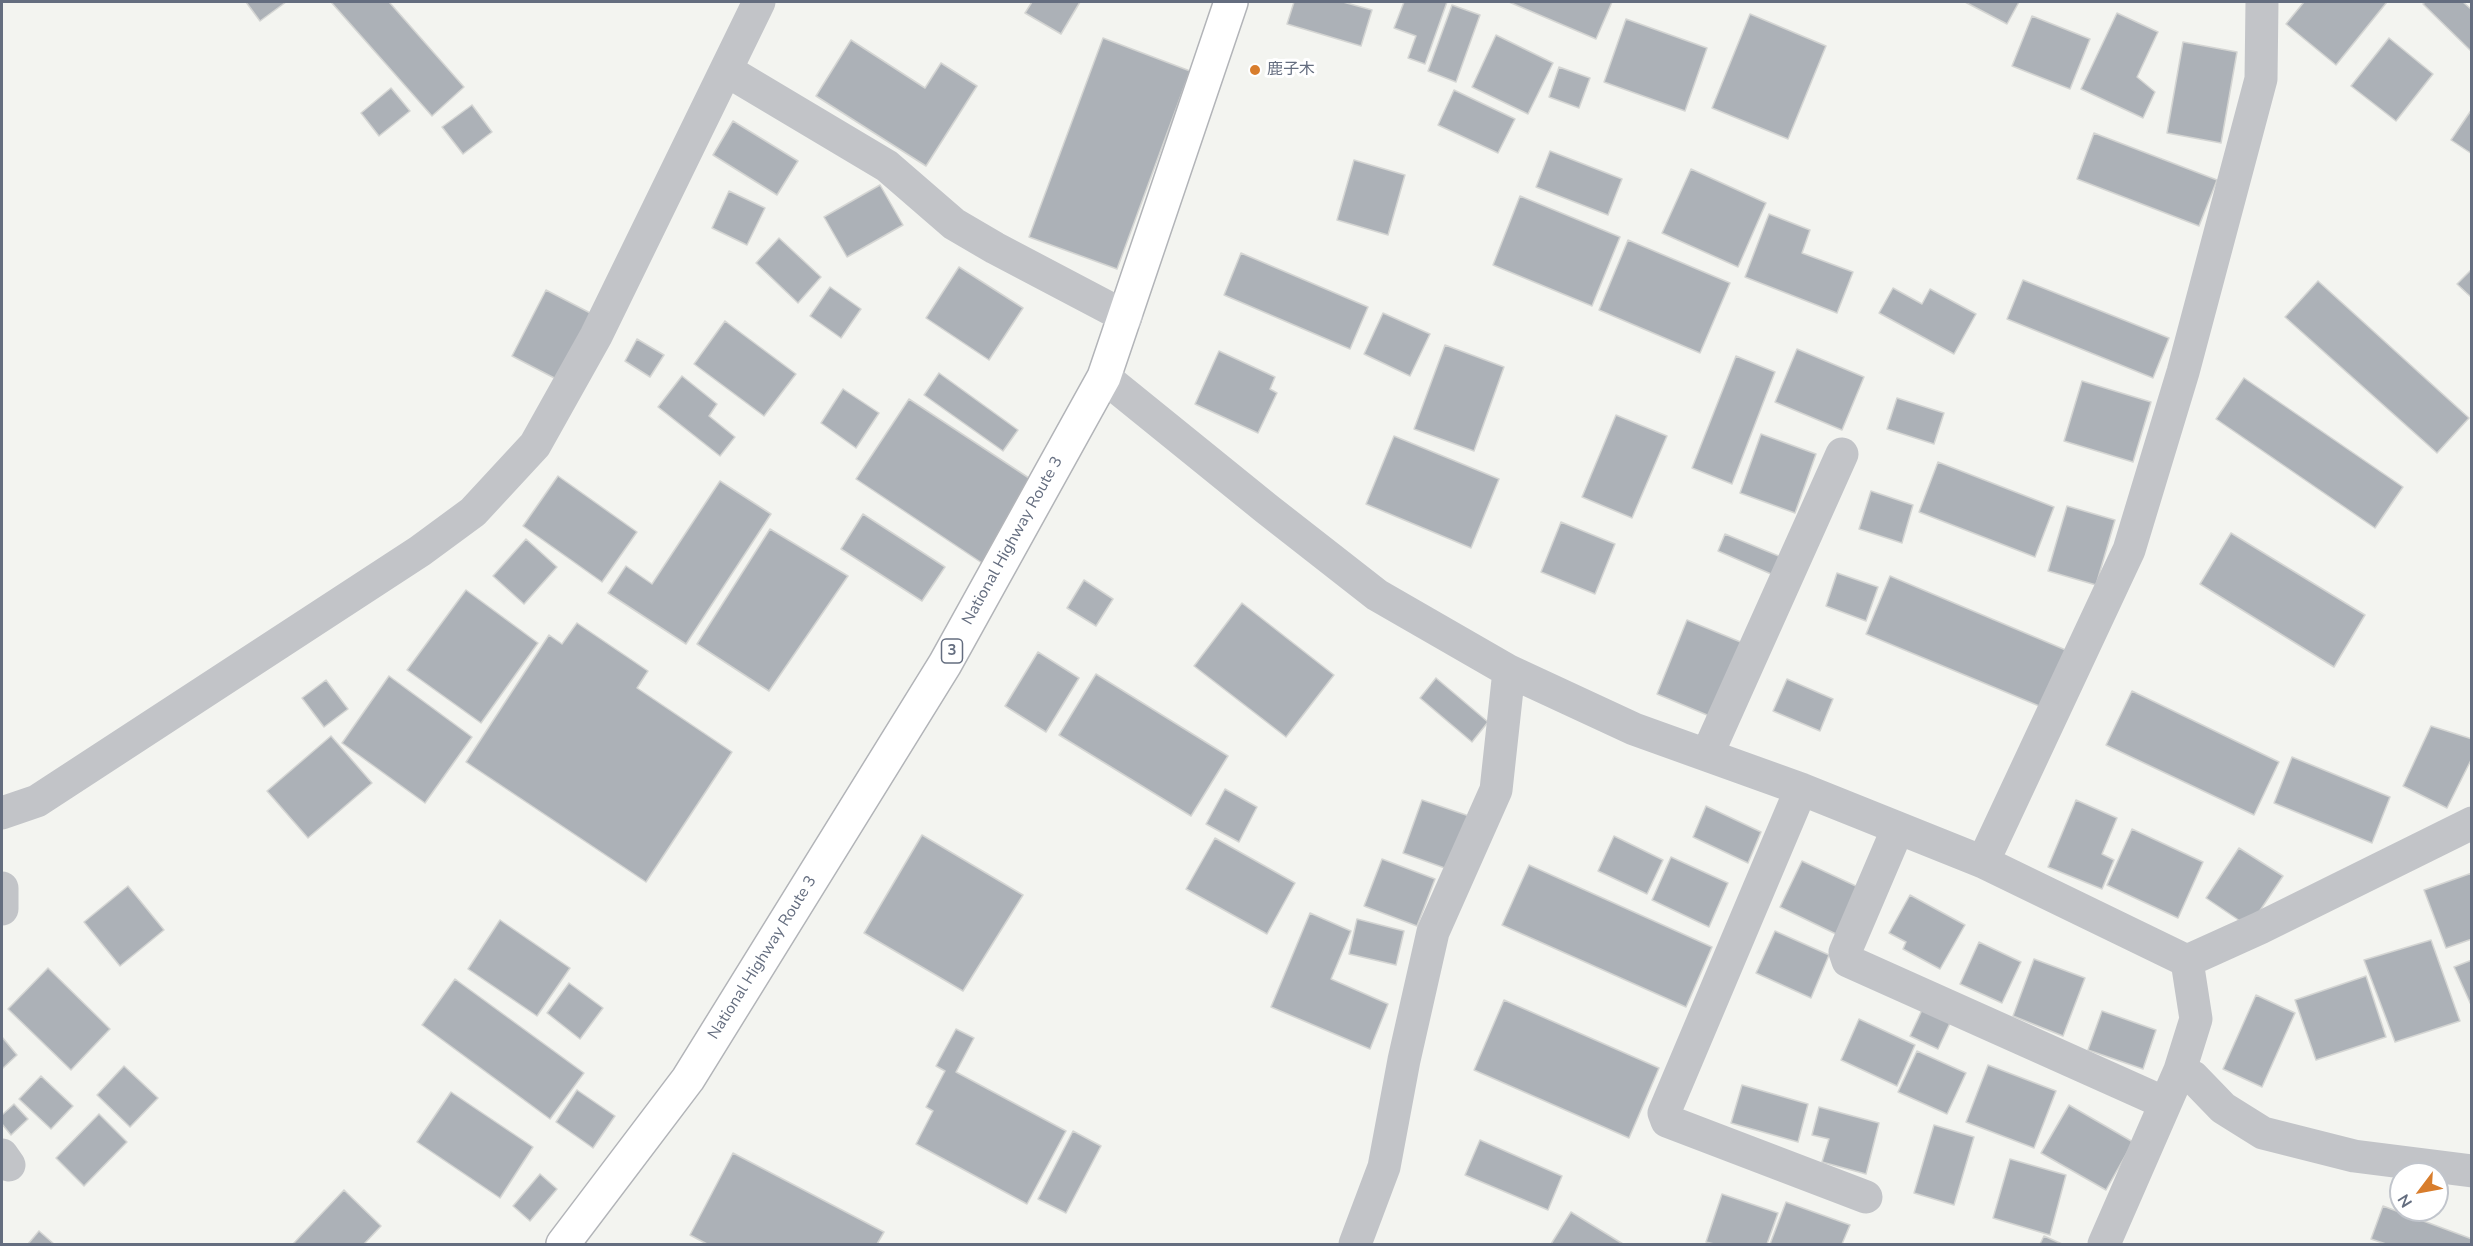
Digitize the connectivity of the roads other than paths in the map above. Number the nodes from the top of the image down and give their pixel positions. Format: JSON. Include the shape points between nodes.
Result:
{"nodes":[{"id":1,"x":759,"y":2,"type":"edge"},
{"id":2,"x":1231,"y":2,"type":"edge"},
{"id":3,"x":2262,"y":2,"type":"edge"},
{"id":4,"x":726,"y":70,"type":"junction"},
{"id":5,"x":1126,"y":317,"type":"junction"},
{"id":6,"x":1104,"y":377,"type":"junction"},
{"id":7,"x":1842,"y":454,"type":"dead end"},
{"id":8,"x":1509,"y":671,"type":"junction"},
{"id":9,"x":1707,"y":755,"type":"junction"},
{"id":10,"x":1801,"y":789,"type":"junction"},
{"id":11,"x":2,"y":813,"type":"edge"},
{"id":12,"x":2472,"y":823,"type":"edge"},
{"id":13,"x":1898,"y":828,"type":"junction"},
{"id":14,"x":1983,"y":862,"type":"junction"},
{"id":15,"x":2,"y":888,"type":"edge"},
{"id":16,"x":2,"y":909,"type":"edge"},
{"id":17,"x":2187,"y":961,"type":"junction"},
{"id":18,"x":2180,"y":1070,"type":"junction"},
{"id":19,"x":2165,"y":1103,"type":"junction"},
{"id":20,"x":2472,"y":1171,"type":"edge"},
{"id":21,"x":1866,"y":1197,"type":"dead end"},
{"id":22,"x":563,"y":1245,"type":"edge"},
{"id":23,"x":1354,"y":1245,"type":"edge"},
{"id":24,"x":2104,"y":1245,"type":"edge"}],
"edges":[{"from":1,"to":4,"type":"street"},
{"from":2,"to":5,"type":"highway","name":"National Highway Route 3","number":"3"},
{"from":3,"to":14,"type":"street","via":[[2262,78],[2184,372],[2128,550]]},
{"from":4,"to":5,"type":"street","via":[[887,166],[954,224]]},
{"from":4,"to":11,"type":"street","via":[[596,336],[535,445],[473,512],[37,801]]},
{"from":5,"to":6,"type":"highway","name":"National Highway Route 3","number":"3"},
{"from":6,"to":8,"type":"street","via":[[1377,595]]},
{"from":6,"to":22,"type":"highway","name":"National Highway Route 3","number":"3","via":[[945,664],[688,1079]]},
{"from":7,"to":9,"type":"street"},
{"from":8,"to":9,"type":"street","via":[[1634,729]]},
{"from":8,"to":23,"type":"street","via":[[1496,790],[1433,932],[1384,1167]]},
{"from":9,"to":10,"type":"street"},
{"from":10,"to":13,"type":"street"},
{"from":10,"to":21,"type":"street","via":[[1664,1113],[1667,1121]]},
{"from":12,"to":17,"type":"street"},
{"from":13,"to":14,"type":"street"},
{"from":13,"to":19,"type":"street","via":[[1845,952],[1848,961]]},
{"from":14,"to":17,"type":"street"},
{"from":15,"to":16,"type":"street"},
{"from":17,"to":18,"type":"street","via":[[2196,1019]]},
{"from":18,"to":19,"type":"street"},
{"from":18,"to":20,"type":"street","via":[[2193,1077],[2223,1108],[2263,1133],[2354,1156]]},
{"from":19,"to":24,"type":"street"}]}
